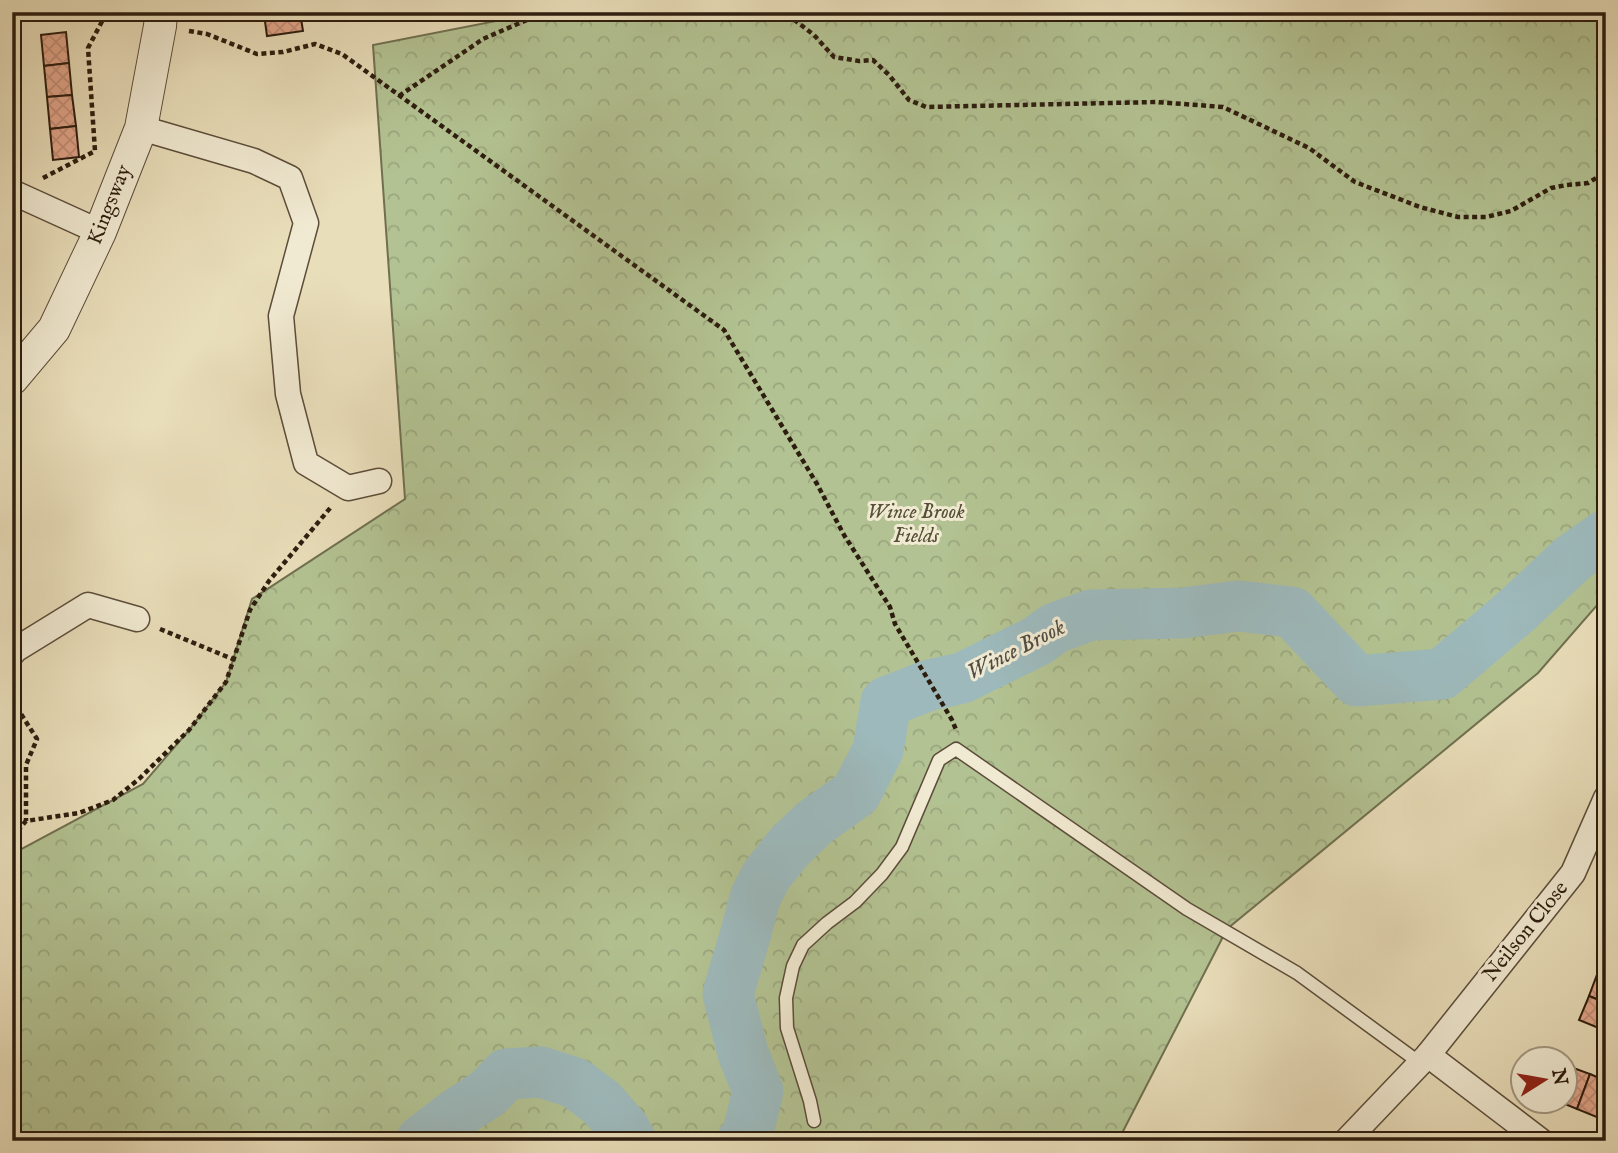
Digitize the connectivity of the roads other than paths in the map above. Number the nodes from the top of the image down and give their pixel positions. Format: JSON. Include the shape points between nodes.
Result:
{"nodes":[{"id":1,"x":161,"y":19,"type":"edge"},
{"id":2,"x":141,"y":128,"type":"junction"},
{"id":3,"x":13,"y":193,"type":"edge"},
{"id":4,"x":100,"y":232,"type":"junction"},
{"id":5,"x":12,"y":379,"type":"edge"},
{"id":6,"x":379,"y":481,"type":"dead end"},
{"id":7,"x":137,"y":619,"type":"road end"},
{"id":8,"x":12,"y":654,"type":"edge"},
{"id":9,"x":1606,"y":798,"type":"edge"},
{"id":10,"x":1424,"y":1059,"type":"junction"},
{"id":11,"x":814,"y":1121,"type":"dead end"},
{"id":12,"x":1346,"y":1141,"type":"edge"},
{"id":13,"x":1541,"y":1141,"type":"edge"}],
"edges":[{"from":1,"to":2,"type":"street","name":"Kingsway"},
{"from":2,"to":4,"type":"street","name":"Kingsway"},
{"from":2,"to":6,"type":"street","via":[[254,161],[290,178],[306,223],[281,316],[288,394],[306,463],[348,488]]},
{"from":3,"to":4,"type":"street"},
{"from":4,"to":5,"type":"street","name":"Kingsway","via":[[54,329]]},
{"from":7,"to":8,"type":"street","via":[[88,605]]},
{"from":9,"to":10,"type":"street","name":"Neilson Close","via":[[1573,873]]},
{"from":10,"to":11,"type":"lane","via":[[1297,973],[1187,909],[956,749],[939,760],[902,847],[882,874],[803,945],[793,966],[786,998],[787,1028]]},
{"from":10,"to":12,"type":"street","name":"Neilson Close"},
{"from":10,"to":13,"type":"street"}]}
